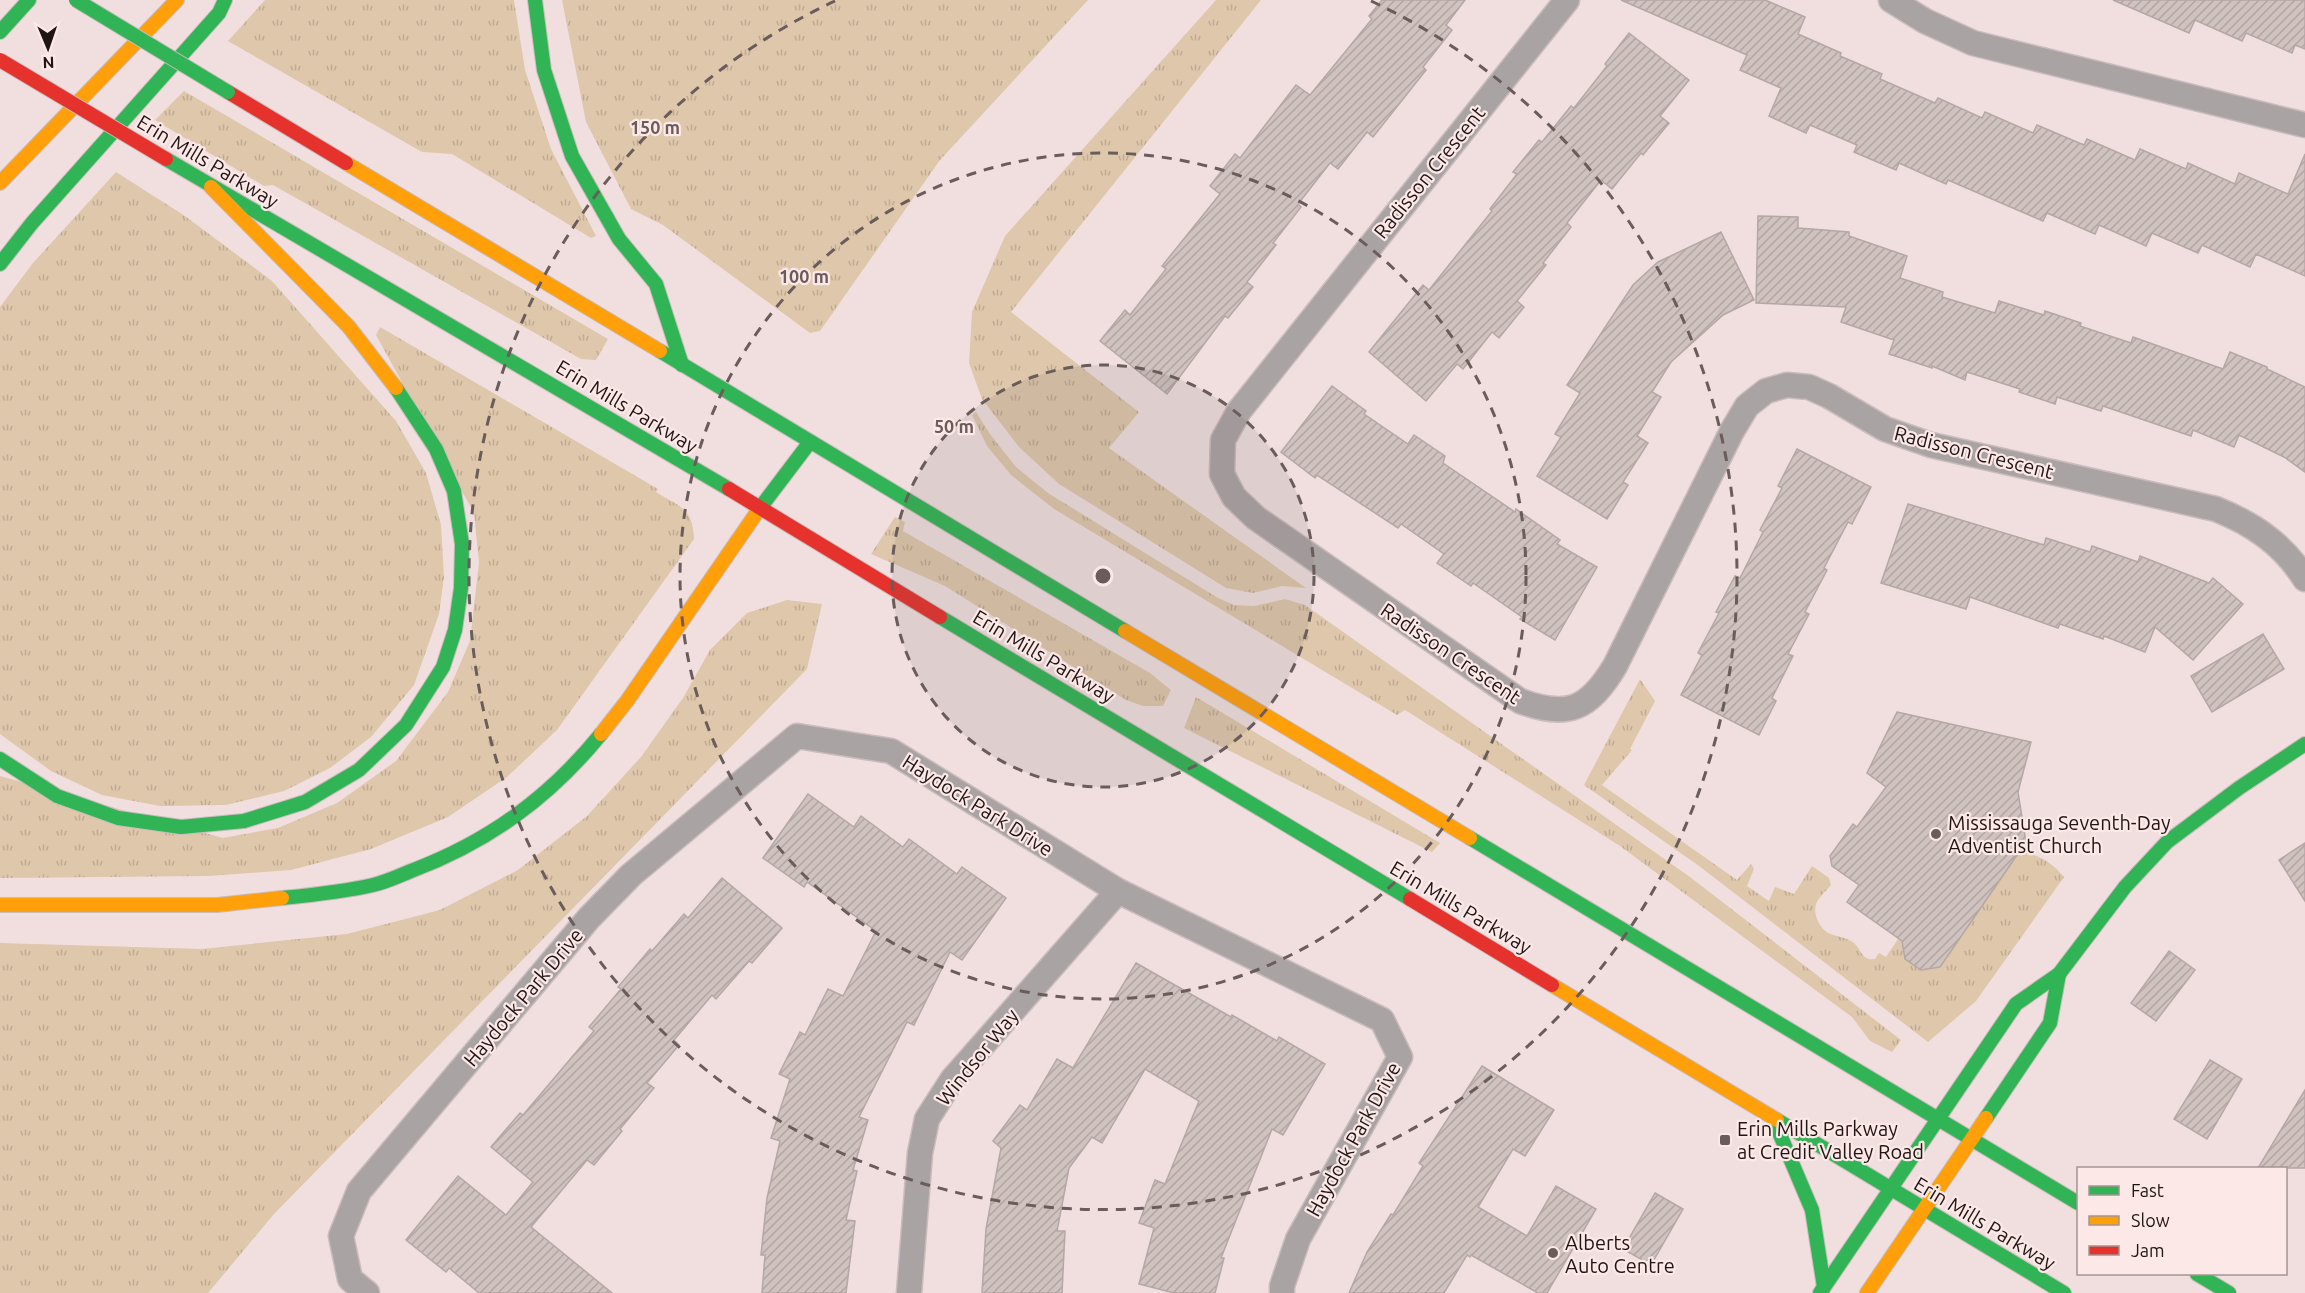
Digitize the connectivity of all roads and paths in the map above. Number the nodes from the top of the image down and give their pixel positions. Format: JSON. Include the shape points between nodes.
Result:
{"nodes":[{"id":1,"x":29,"y":0,"type":"edge"},
{"id":2,"x":76,"y":0,"type":"edge"},
{"id":3,"x":177,"y":0,"type":"edge"},
{"id":4,"x":225,"y":0,"type":"edge"},
{"id":5,"x":535,"y":0,"type":"edge"},
{"id":6,"x":1567,"y":0,"type":"edge"},
{"id":7,"x":1891,"y":0,"type":"edge"},
{"id":8,"x":0,"y":32,"type":"edge"},
{"id":9,"x":0,"y":60,"type":"edge"},
{"id":10,"x":2305,"y":125,"type":"edge"},
{"id":11,"x":0,"y":183,"type":"edge"},
{"id":12,"x":211,"y":187,"type":"junction"},
{"id":13,"x":0,"y":264,"type":"edge"},
{"id":14,"x":682,"y":365,"type":"junction"},
{"id":15,"x":810,"y":442,"type":"junction"},
{"id":16,"x":760,"y":508,"type":"junction"},
{"id":17,"x":2305,"y":579,"type":"edge"},
{"id":18,"x":2305,"y":744,"type":"edge"},
{"id":19,"x":0,"y":759,"type":"edge"},
{"id":20,"x":1118,"y":891,"type":"junction"},
{"id":21,"x":0,"y":905,"type":"edge"},
{"id":22,"x":2059,"y":974,"type":"junction"},
{"id":23,"x":1773,"y":1118,"type":"junction"},
{"id":24,"x":1938,"y":1119,"type":"junction"},
{"id":25,"x":1971,"y":1139,"type":"junction"},
{"id":26,"x":1891,"y":1189,"type":"junction"},
{"id":27,"x":2077,"y":1202,"type":"edge"},
{"id":28,"x":1924,"y":1209,"type":"junction"},
{"id":29,"x":2199,"y":1275,"type":"edge"},
{"id":30,"x":1822,"y":1290,"type":"edge"},
{"id":31,"x":367,"y":1293,"type":"edge"},
{"id":32,"x":909,"y":1293,"type":"edge"},
{"id":33,"x":1282,"y":1293,"type":"edge"},
{"id":34,"x":1867,"y":1293,"type":"edge"},
{"id":35,"x":2064,"y":1293,"type":"edge"},
{"id":36,"x":2229,"y":1293,"type":"edge"}],
"edges":[{"from":1,"to":8,"type":"main road"},
{"from":2,"to":14,"type":"main road","bridge":true},
{"from":3,"to":11,"type":"main road"},
{"from":4,"to":13,"type":"main road","via":[[219,13]]},
{"from":5,"to":14,"type":"main road","via":[[544,70],[572,156],[619,239],[656,284]]},
{"from":6,"to":17,"type":"street","name":"Radisson Crescent","via":[[1239,411],[1223,440],[1222,474],[1234,497],[1256,518],[1520,701],[1540,708],[1566,710],[1585,703],[1602,688],[1747,405],[1766,391],[1787,385],[1809,387],[1885,429],[1931,445],[2216,509],[2244,520],[2272,540]]},
{"from":7,"to":10,"type":"street","via":[[1973,43]]},
{"from":9,"to":12,"type":"main road","name":"Erin Mills Parkway","bridge":true},
{"from":12,"to":16,"type":"main road","name":"Erin Mills Parkway"},
{"from":12,"to":19,"type":"main road","via":[[361,340],[440,457],[457,504],[463,567],[457,617],[444,665],[422,704],[378,756],[314,798],[253,820],[167,826],[91,812],[51,794]]},
{"from":14,"to":15,"type":"main road"},
{"from":15,"to":16,"type":"main road"},
{"from":15,"to":24,"type":"main road"},
{"from":16,"to":21,"type":"main road","via":[[627,701],[590,747],[557,782],[479,841],[374,885],[311,895],[217,905]]},
{"from":16,"to":23,"type":"main road","name":"Erin Mills Parkway"},
{"from":18,"to":22,"type":"main road","via":[[2167,842],[2125,887]]},
{"from":20,"to":31,"type":"street","name":"Haydock Park Drive","via":[[891,751],[798,736],[631,875],[590,918],[359,1191],[341,1236],[350,1279]]},
{"from":20,"to":32,"type":"street","name":"Windsor Way","via":[[952,1080],[927,1119],[920,1153]]},
{"from":20,"to":33,"type":"street","name":"Haydock Park Drive","via":[[1382,1020],[1400,1057],[1298,1239]]},
{"from":22,"to":24,"type":"main road","via":[[2016,1004]]},
{"from":22,"to":25,"type":"main road","via":[[2049,1023]]},
{"from":23,"to":26,"type":"main road","name":"Erin Mills Parkway"},
{"from":23,"to":30,"type":"main road","via":[[1812,1210]]},
{"from":24,"to":25,"type":"main road"},
{"from":24,"to":26,"type":"main road"},
{"from":25,"to":27,"type":"main road"},
{"from":25,"to":28,"type":"main road"},
{"from":26,"to":28,"type":"main road","name":"Erin Mills Parkway"},
{"from":26,"to":30,"type":"main road"},
{"from":28,"to":34,"type":"main road"},
{"from":28,"to":35,"type":"main road","name":"Erin Mills Parkway"},
{"from":29,"to":36,"type":"main road"}]}
